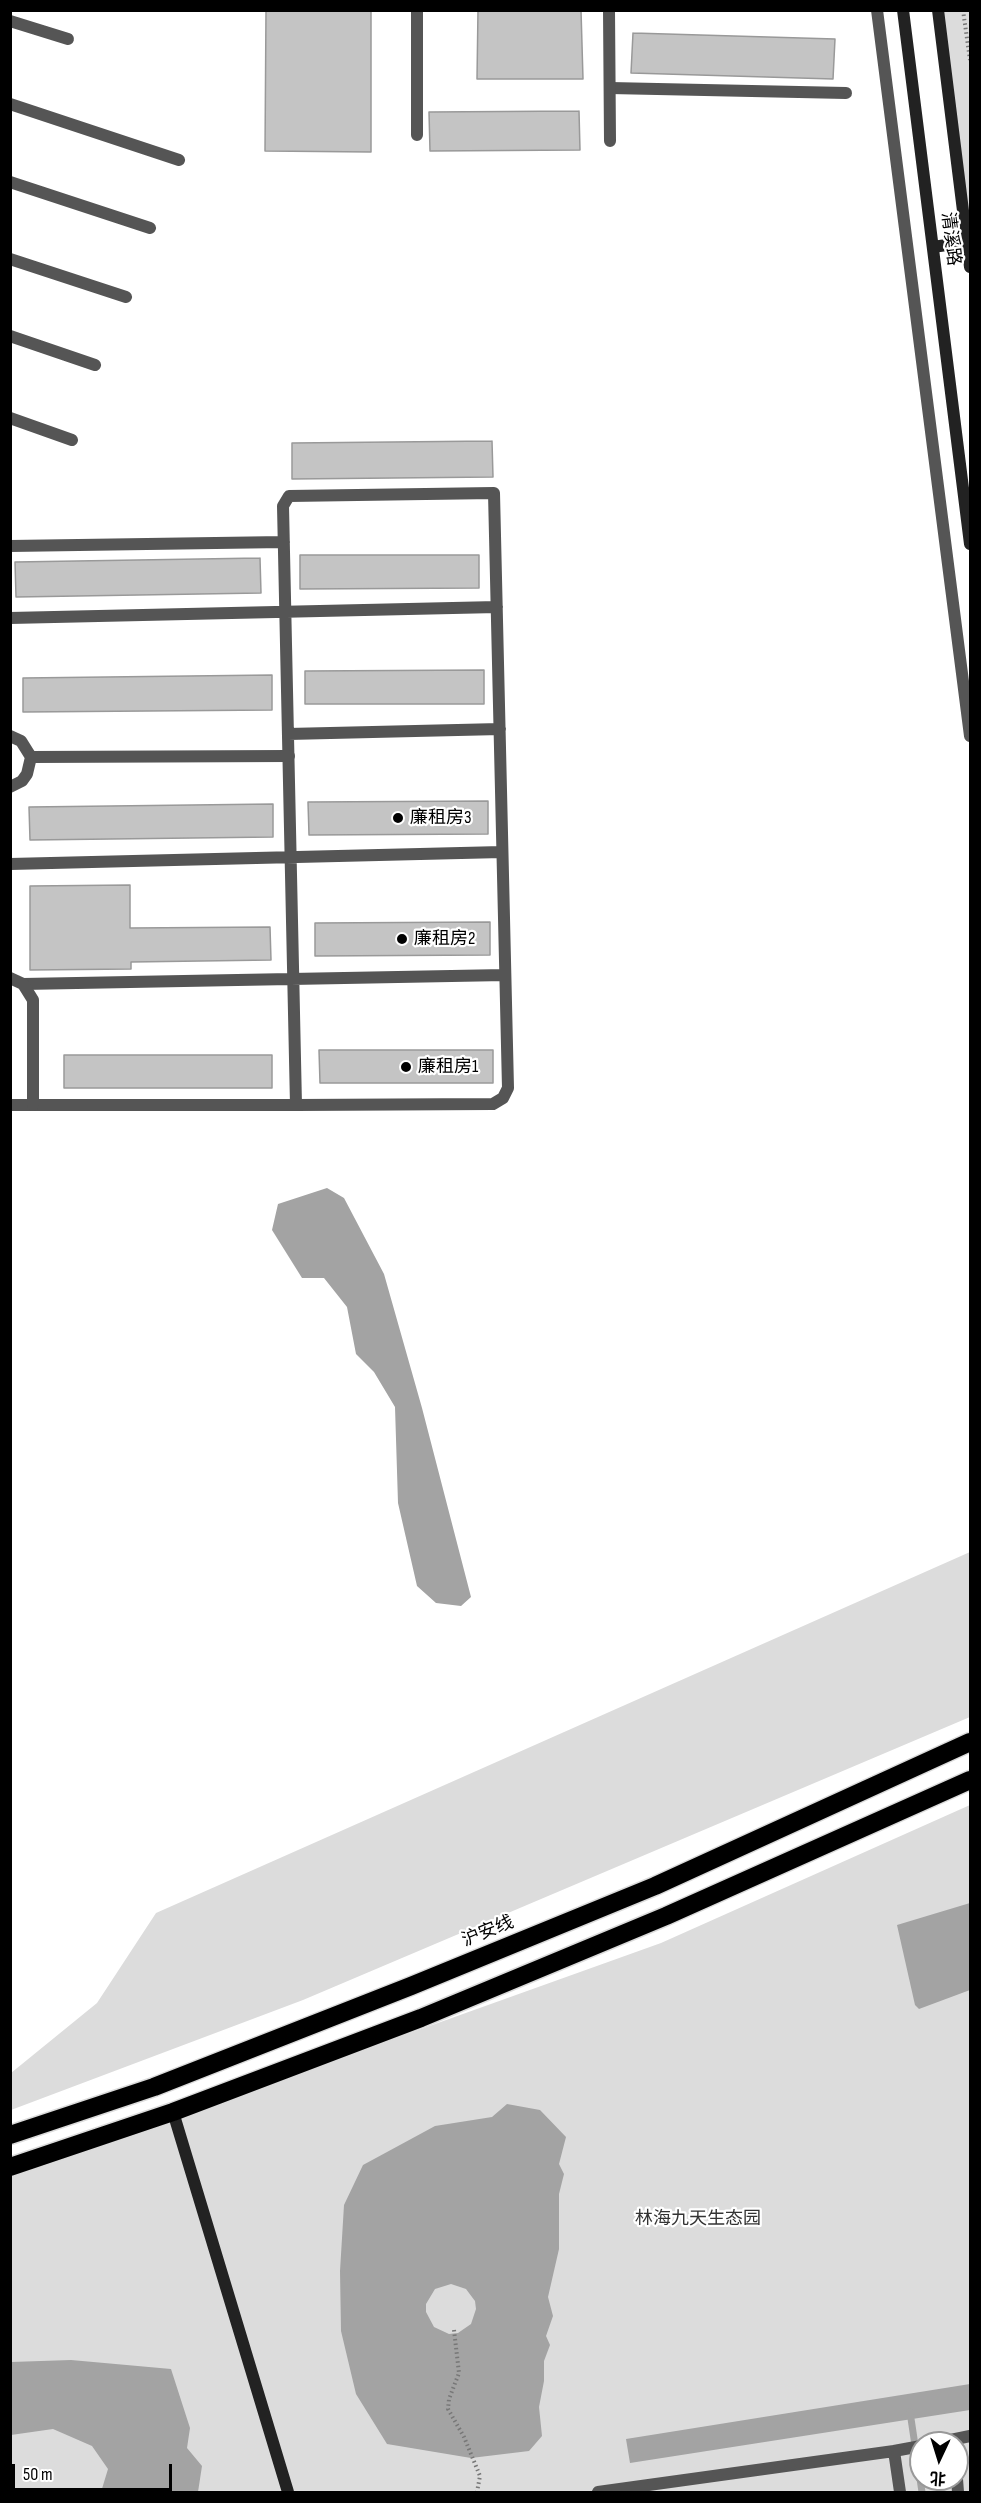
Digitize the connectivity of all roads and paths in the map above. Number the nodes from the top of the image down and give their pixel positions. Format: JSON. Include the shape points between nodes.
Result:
{"nodes":[{"id":1,"x":417,"y":10,"type":"edge"},
{"id":2,"x":609,"y":10,"type":"edge"},
{"id":3,"x":877,"y":10,"type":"edge"},
{"id":4,"x":903,"y":10,"type":"edge"},
{"id":5,"x":938,"y":10,"type":"edge"},
{"id":6,"x":963,"y":10,"type":"edge"},
{"id":7,"x":10,"y":21,"type":"edge"},
{"id":8,"x":68,"y":39,"type":"dead end"},
{"id":9,"x":970,"y":60,"type":"edge"},
{"id":10,"x":610,"y":88,"type":"junction"},
{"id":11,"x":846,"y":93,"type":"dead end"},
{"id":12,"x":10,"y":104,"type":"edge"},
{"id":13,"x":417,"y":135,"type":"dead end"},
{"id":14,"x":610,"y":141,"type":"dead end"},
{"id":15,"x":179,"y":160,"type":"dead end"},
{"id":16,"x":10,"y":182,"type":"edge"},
{"id":17,"x":150,"y":228,"type":"dead end"},
{"id":18,"x":968,"y":242,"type":"junction"},
{"id":19,"x":933,"y":247,"type":"junction"},
{"id":20,"x":10,"y":260,"type":"edge"},
{"id":21,"x":970,"y":267,"type":"edge"},
{"id":22,"x":126,"y":297,"type":"dead end"},
{"id":23,"x":10,"y":336,"type":"edge"},
{"id":24,"x":95,"y":365,"type":"dead end"},
{"id":25,"x":10,"y":418,"type":"edge"},
{"id":26,"x":72,"y":440,"type":"dead end"},
{"id":27,"x":284,"y":542,"type":"junction"},
{"id":28,"x":970,"y":544,"type":"edge"},
{"id":29,"x":10,"y":546,"type":"edge"},
{"id":30,"x":497,"y":608,"type":"junction"},
{"id":31,"x":286,"y":612,"type":"junction"},
{"id":32,"x":10,"y":618,"type":"edge"},
{"id":33,"x":500,"y":729,"type":"junction"},
{"id":34,"x":288,"y":734,"type":"junction"},
{"id":35,"x":10,"y":736,"type":"edge"},
{"id":36,"x":970,"y":736,"type":"edge"},
{"id":37,"x":289,"y":756,"type":"junction"},
{"id":38,"x":31,"y":757,"type":"junction"},
{"id":39,"x":10,"y":787,"type":"edge"},
{"id":40,"x":502,"y":852,"type":"junction"},
{"id":41,"x":291,"y":857,"type":"junction"},
{"id":42,"x":10,"y":864,"type":"edge"},
{"id":43,"x":505,"y":975,"type":"junction"},
{"id":44,"x":10,"y":978,"type":"edge"},
{"id":45,"x":294,"y":980,"type":"junction"},
{"id":46,"x":23,"y":984,"type":"junction"},
{"id":47,"x":296,"y":1104,"type":"junction"},
{"id":48,"x":10,"y":1105,"type":"edge"},
{"id":49,"x":33,"y":1105,"type":"junction"},
{"id":50,"x":970,"y":1742,"type":"edge"},
{"id":51,"x":970,"y":1780,"type":"edge"},
{"id":52,"x":173,"y":2112,"type":"junction"},
{"id":53,"x":10,"y":2135,"type":"edge"},
{"id":54,"x":10,"y":2167,"type":"edge"},
{"id":55,"x":453,"y":2330,"type":"dead end"},
{"id":56,"x":909,"y":2448,"type":"edge"},
{"id":57,"x":894,"y":2451,"type":"junction"},
{"id":58,"x":288,"y":2493,"type":"edge"},
{"id":59,"x":477,"y":2493,"type":"edge"},
{"id":60,"x":598,"y":2493,"type":"edge"},
{"id":61,"x":900,"y":2493,"type":"edge"}],
"edges":[{"from":1,"to":13,"type":"street"},
{"from":2,"to":10,"type":"street"},
{"from":3,"to":36,"type":"street"},
{"from":4,"to":19,"type":"main road","name":"清溪路"},
{"from":5,"to":18,"type":"main road","name":"清溪路"},
{"from":6,"to":9,"type":"path"},
{"from":7,"to":8,"type":"street"},
{"from":10,"to":11,"type":"street"},
{"from":10,"to":14,"type":"street"},
{"from":12,"to":15,"type":"street"},
{"from":16,"to":17,"type":"street"},
{"from":18,"to":19,"type":"main road"},
{"from":18,"to":21,"type":"main road","name":"清溪路"},
{"from":19,"to":28,"type":"main road","name":"清溪路"},
{"from":20,"to":22,"type":"street"},
{"from":23,"to":24,"type":"street"},
{"from":25,"to":26,"type":"street"},
{"from":27,"to":29,"type":"street"},
{"from":27,"to":30,"type":"street","via":[[283,506],[288,496],[494,493]]},
{"from":27,"to":31,"type":"street"},
{"from":30,"to":31,"type":"street"},
{"from":30,"to":33,"type":"street"},
{"from":31,"to":32,"type":"street"},
{"from":31,"to":34,"type":"street"},
{"from":33,"to":34,"type":"street"},
{"from":33,"to":40,"type":"street"},
{"from":34,"to":37,"type":"street"},
{"from":35,"to":38,"type":"street","via":[[21,741]]},
{"from":37,"to":38,"type":"street"},
{"from":37,"to":41,"type":"street"},
{"from":38,"to":39,"type":"street","via":[[27,774]]},
{"from":40,"to":41,"type":"street"},
{"from":40,"to":43,"type":"street"},
{"from":41,"to":42,"type":"street"},
{"from":41,"to":45,"type":"street"},
{"from":43,"to":45,"type":"street"},
{"from":43,"to":47,"type":"street","via":[[508,1088],[503,1098],[493,1104]]},
{"from":44,"to":46,"type":"street"},
{"from":45,"to":46,"type":"street"},
{"from":45,"to":47,"type":"street"},
{"from":46,"to":49,"type":"street","via":[[33,1000]]},
{"from":47,"to":49,"type":"street"},
{"from":48,"to":49,"type":"street"},
{"from":50,"to":53,"type":"highway","name":"沪安线","via":[[655,1886],[154,2086]]},
{"from":51,"to":52,"type":"highway","via":[[666,1916],[422,2018]]},
{"from":52,"to":54,"type":"highway"},
{"from":52,"to":58,"type":"main road"},
{"from":55,"to":59,"type":"path","via":[[459,2373],[448,2409],[480,2476]]},
{"from":56,"to":57,"type":"street"},
{"from":57,"to":60,"type":"street"},
{"from":57,"to":61,"type":"street"}]}
